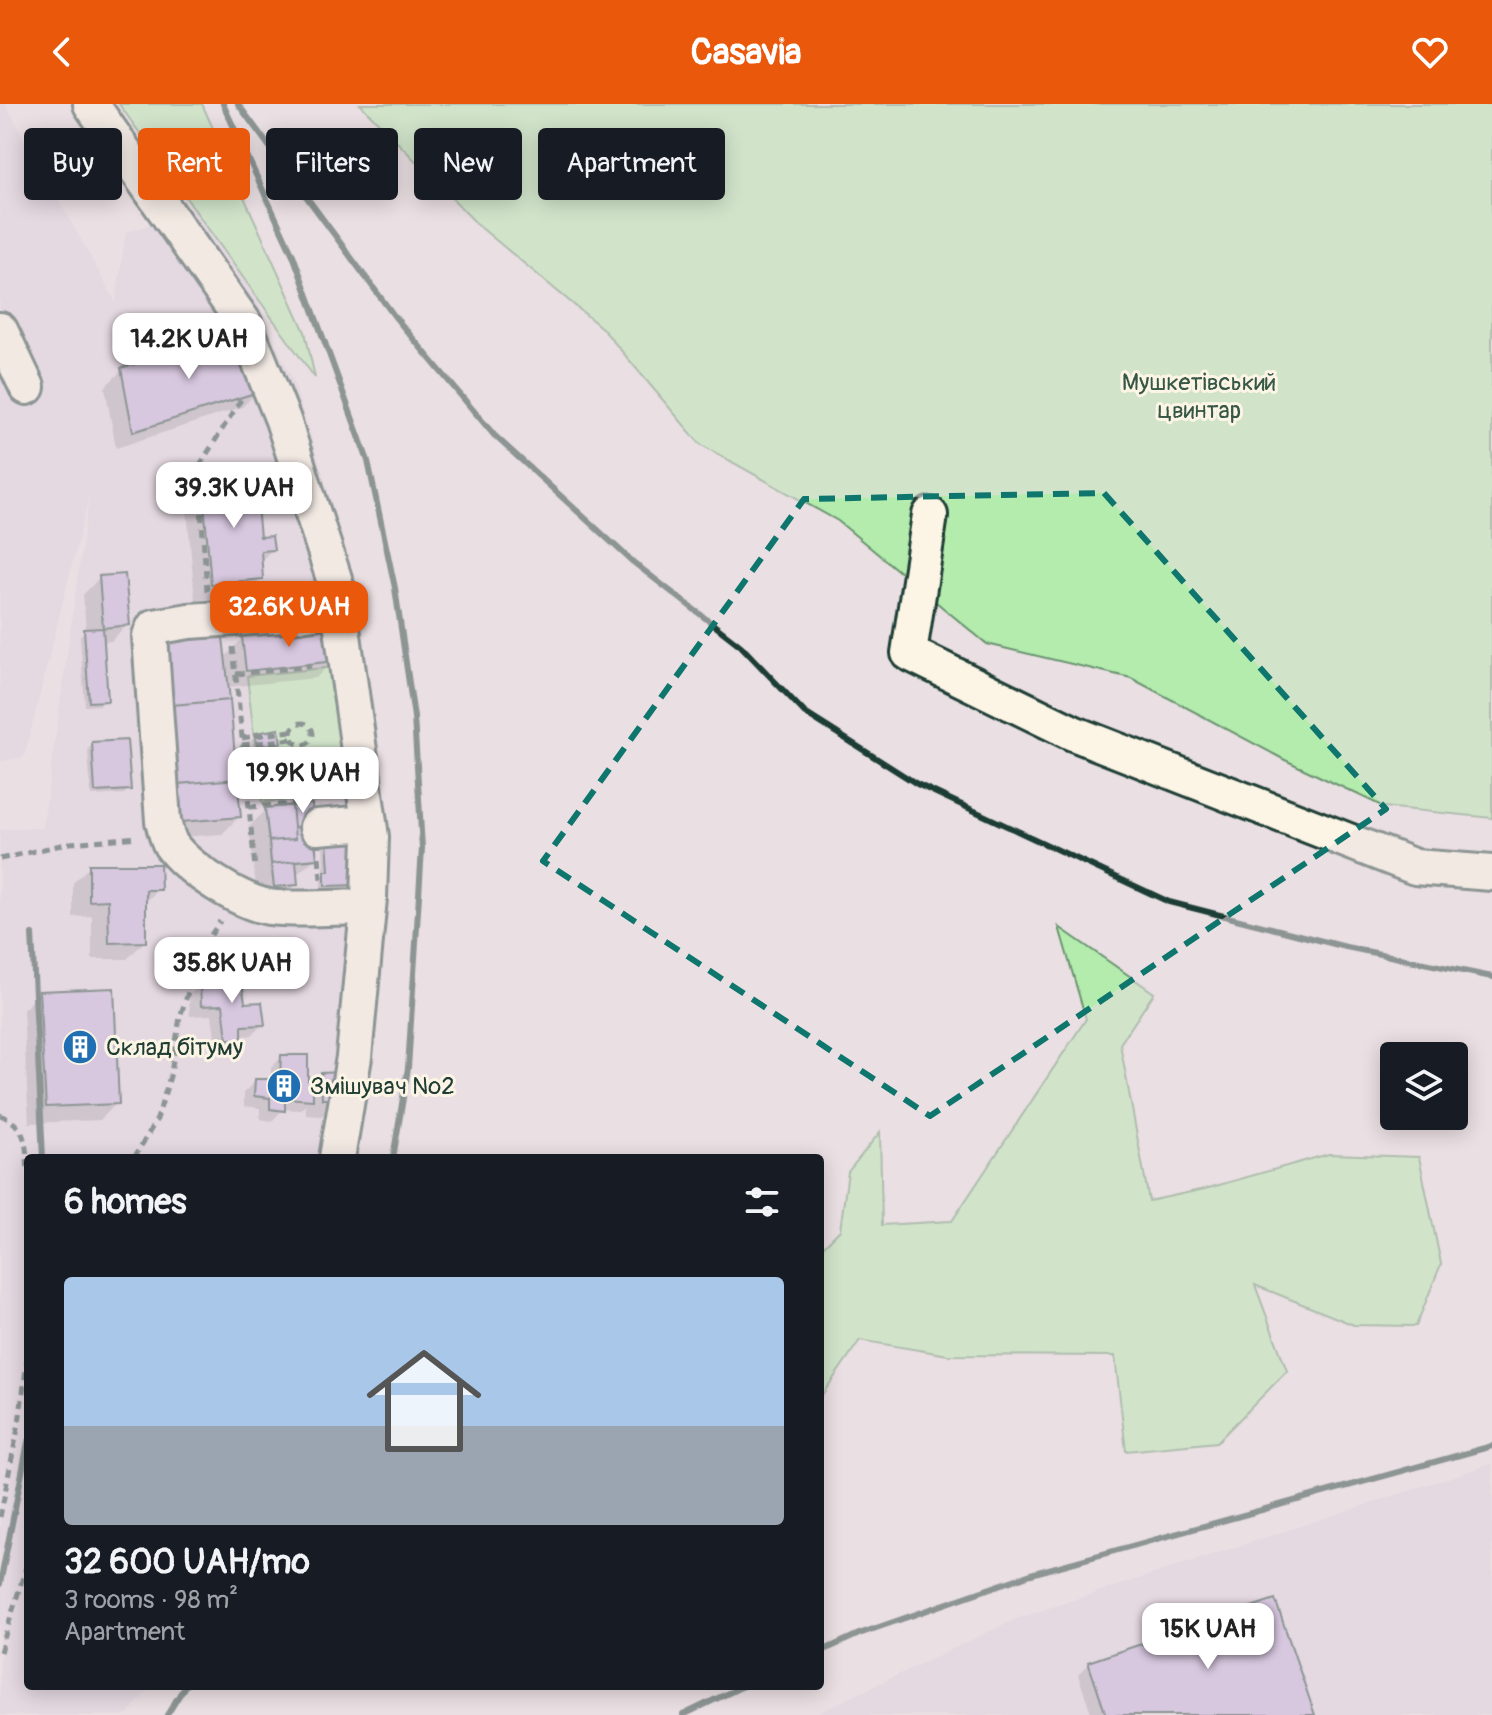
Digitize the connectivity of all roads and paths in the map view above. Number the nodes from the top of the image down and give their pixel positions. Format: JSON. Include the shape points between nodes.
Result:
{"nodes":[{"id":1,"x":91,"y":104,"type":"edge"},
{"id":2,"x":0,"y":330,"type":"edge"},
{"id":3,"x":27,"y":387,"type":"dead end"},
{"id":4,"x":242,"y":397,"type":"dead end"},
{"id":5,"x":930,"y":515,"type":"dead end"},
{"id":6,"x":339,"y":608,"type":"junction"},
{"id":7,"x":220,"y":619,"type":"junction"},
{"id":8,"x":311,"y":666,"type":"dead end"},
{"id":9,"x":236,"y":674,"type":"junction"},
{"id":10,"x":291,"y":735,"type":"junction"},
{"id":11,"x":242,"y":741,"type":"junction"},
{"id":12,"x":369,"y":823,"type":"junction"},
{"id":13,"x":317,"y":827,"type":"dead end"},
{"id":14,"x":169,"y":842,"type":"junction"},
{"id":15,"x":0,"y":859,"type":"edge"},
{"id":16,"x":1492,"y":873,"type":"edge"},
{"id":17,"x":257,"y":903,"type":"junction"},
{"id":18,"x":368,"y":907,"type":"junction"},
{"id":19,"x":0,"y":1115,"type":"edge"},
{"id":20,"x":27,"y":1154,"type":"edge"},
{"id":21,"x":136,"y":1154,"type":"edge"},
{"id":22,"x":338,"y":1154,"type":"edge"},
{"id":23,"x":24,"y":1385,"type":"edge"},
{"id":24,"x":0,"y":1517,"type":"edge"},
{"id":25,"x":24,"y":1574,"type":"edge"},
{"id":26,"x":0,"y":1652,"type":"edge"}],
"edges":[{"from":1,"to":6,"type":"lane","via":[[244,323],[283,420]]},
{"from":2,"to":3,"type":"lane"},
{"from":4,"to":7,"type":"path","via":[[198,468]]},
{"from":5,"to":16,"type":"lane","via":[[909,653],[1073,733],[1415,867]]},
{"from":6,"to":7,"type":"lane"},
{"from":6,"to":12,"type":"lane"},
{"from":7,"to":9,"type":"path"},
{"from":7,"to":14,"type":"lane","via":[[166,623],[154,627],[150,636],[163,821]]},
{"from":8,"to":9,"type":"path"},
{"from":9,"to":11,"type":"path"},
{"from":10,"to":10,"type":"path","via":[[302,723],[313,731],[307,745],[296,744]]},
{"from":10,"to":11,"type":"path"},
{"from":11,"to":17,"type":"path"},
{"from":12,"to":13,"type":"lane"},
{"from":12,"to":18,"type":"lane"},
{"from":14,"to":15,"type":"path","via":[[144,836],[96,840]]},
{"from":14,"to":17,"type":"lane","via":[[202,873]]},
{"from":17,"to":18,"type":"lane"},
{"from":17,"to":21,"type":"path","via":[[220,922],[205,944],[180,1017],[157,1119]]},
{"from":18,"to":22,"type":"lane","via":[[350,1094]]},
{"from":19,"to":20,"type":"path","via":[[14,1120]]},
{"from":23,"to":24,"type":"path"},
{"from":25,"to":26,"type":"path"}]}
